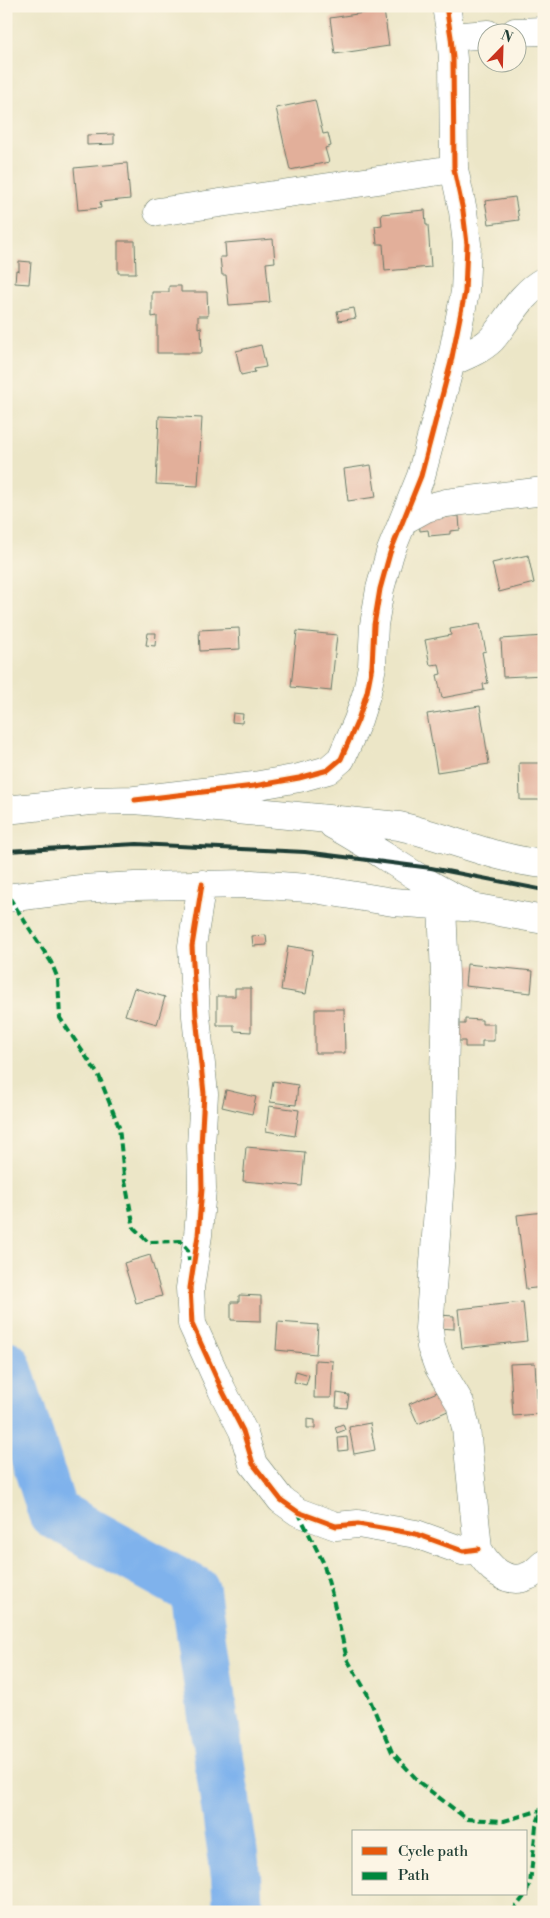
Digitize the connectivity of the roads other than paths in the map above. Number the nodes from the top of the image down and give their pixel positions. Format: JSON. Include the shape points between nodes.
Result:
{"nodes":[{"id":1,"x":446,"y":6,"type":"edge"},
{"id":2,"x":544,"y":31,"type":"edge"},
{"id":3,"x":528,"y":32,"type":"edge"},
{"id":4,"x":478,"y":35,"type":"edge"},
{"id":5,"x":451,"y":37,"type":"junction"},
{"id":6,"x":454,"y":168,"type":"junction"},
{"id":7,"x":158,"y":212,"type":"dead end"},
{"id":8,"x":544,"y":281,"type":"edge"},
{"id":9,"x":451,"y":362,"type":"junction"},
{"id":10,"x":544,"y":490,"type":"edge"},
{"id":11,"x":404,"y":520,"type":"junction"},
{"id":12,"x":135,"y":800,"type":"junction"},
{"id":13,"x":6,"y":810,"type":"edge"},
{"id":14,"x":320,"y":818,"type":"junction"},
{"id":15,"x":544,"y":864,"type":"edge"},
{"id":16,"x":202,"y":884,"type":"junction"},
{"id":17,"x":6,"y":898,"type":"edge"},
{"id":18,"x":442,"y":906,"type":"junction"},
{"id":19,"x":477,"y":908,"type":"junction"},
{"id":20,"x":517,"y":915,"type":"junction"},
{"id":21,"x":544,"y":920,"type":"edge"},
{"id":22,"x":544,"y":932,"type":"edge"},
{"id":23,"x":478,"y":1549,"type":"junction"},
{"id":24,"x":544,"y":1564,"type":"edge"}],
"edges":[{"from":1,"to":5,"type":"street"},
{"from":2,"to":3,"type":"street"},
{"from":4,"to":5,"type":"street"},
{"from":5,"to":6,"type":"street"},
{"from":6,"to":7,"type":"street"},
{"from":6,"to":9,"type":"street","via":[[464,211],[467,244],[465,292]]},
{"from":8,"to":9,"type":"street","via":[[520,301],[490,340],[472,354]]},
{"from":9,"to":11,"type":"street","via":[[421,476]]},
{"from":10,"to":11,"type":"street","via":[[446,503],[426,508]]},
{"from":11,"to":12,"type":"street","via":[[380,589],[367,692],[341,759],[328,770],[299,778]]},
{"from":12,"to":13,"type":"street","via":[[90,800]]},
{"from":12,"to":14,"type":"street"},
{"from":14,"to":15,"type":"street","via":[[399,826],[496,855]]},
{"from":14,"to":19,"type":"street","via":[[448,895]]},
{"from":16,"to":17,"type":"street","via":[[81,889]]},
{"from":16,"to":18,"type":"street","via":[[308,888]]},
{"from":16,"to":23,"type":"street","via":[[192,946],[204,1094],[202,1189],[190,1288],[192,1324],[243,1431],[253,1464],[281,1500],[298,1512],[336,1526],[358,1524],[416,1534],[463,1551]]},
{"from":18,"to":19,"type":"street"},
{"from":18,"to":23,"type":"street","via":[[446,998],[442,1156],[428,1329],[438,1366],[460,1403],[466,1428]]},
{"from":19,"to":20,"type":"street"},
{"from":20,"to":21,"type":"street"},
{"from":20,"to":22,"type":"street"},
{"from":23,"to":24,"type":"street","via":[[485,1562],[498,1574],[514,1579],[528,1576]]}]}
